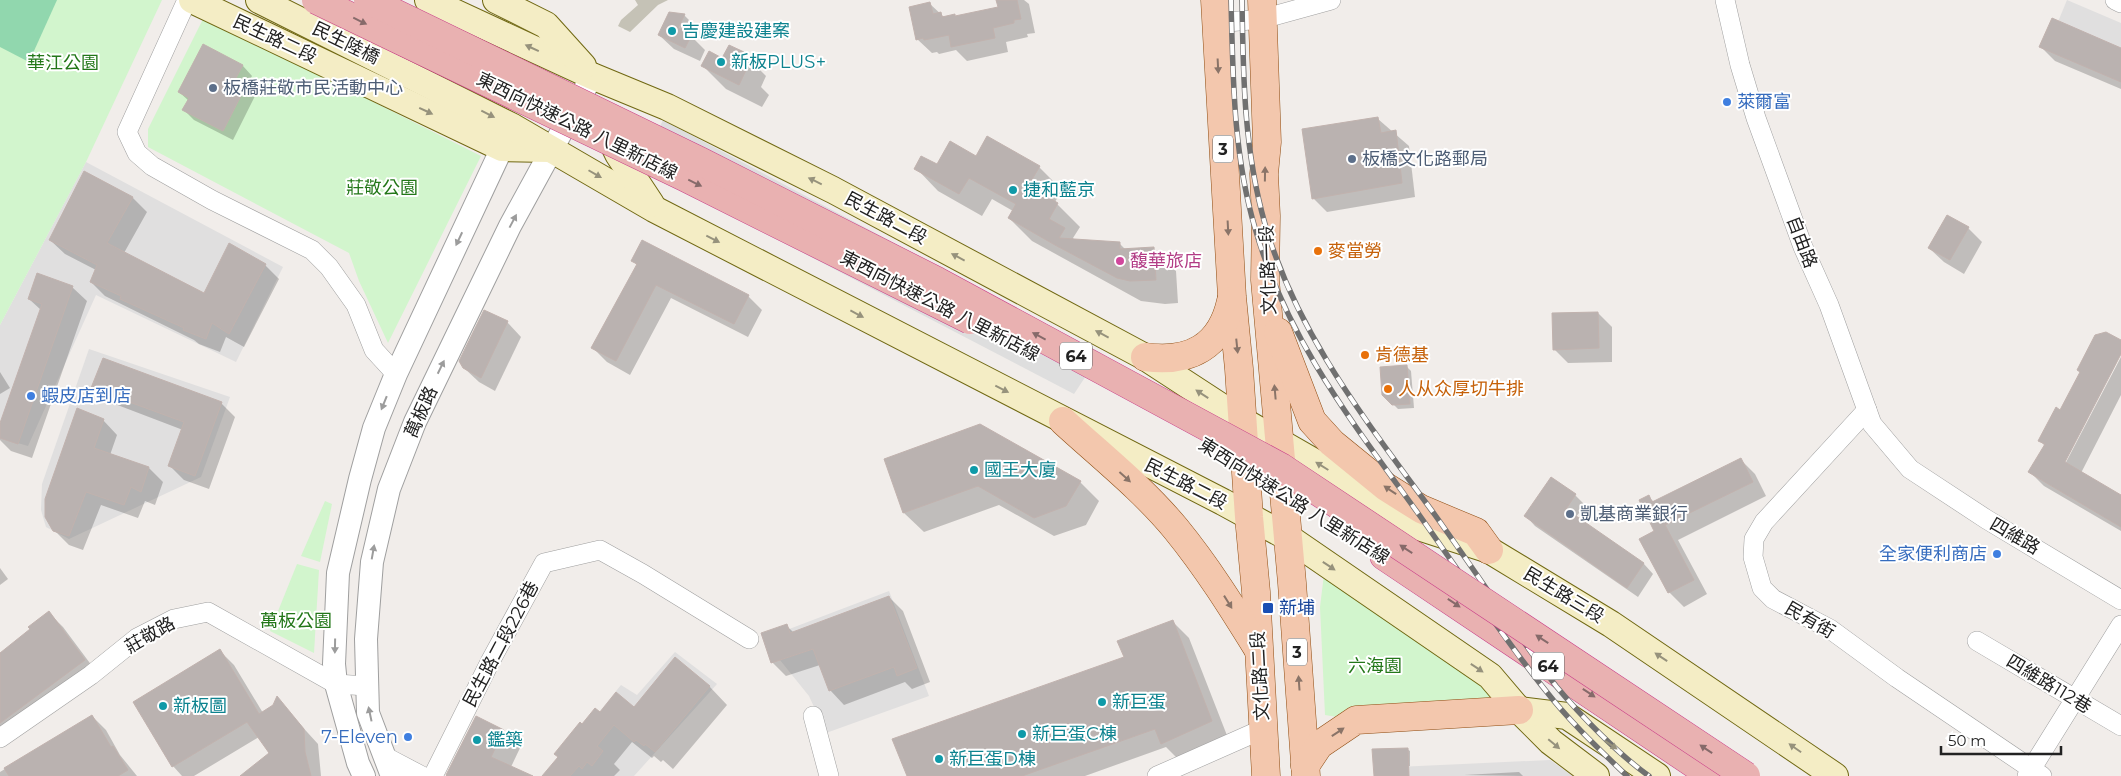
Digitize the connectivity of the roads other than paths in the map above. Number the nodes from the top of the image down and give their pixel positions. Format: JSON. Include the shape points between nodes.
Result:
{"nodes":[{"id":1,"x":187,"y":0,"type":"edge"},
{"id":2,"x":192,"y":0,"type":"edge"},
{"id":3,"x":316,"y":0,"type":"edge"},
{"id":4,"x":368,"y":0,"type":"edge"},
{"id":5,"x":428,"y":0,"type":"edge"},
{"id":6,"x":496,"y":0,"type":"edge"},
{"id":7,"x":1331,"y":0,"type":"edge"},
{"id":8,"x":1725,"y":0,"type":"edge"},
{"id":9,"x":2115,"y":0,"type":"edge"},
{"id":10,"x":262,"y":2,"type":"edge"},
{"id":11,"x":2121,"y":3,"type":"edge"},
{"id":12,"x":1262,"y":10,"type":"edge"},
{"id":13,"x":1215,"y":12,"type":"edge"},
{"id":14,"x":592,"y":76,"type":"junction"},
{"id":15,"x":667,"y":107,"type":"junction"},
{"id":16,"x":508,"y":137,"type":"junction"},
{"id":17,"x":552,"y":150,"type":"junction"},
{"id":18,"x":654,"y":209,"type":"junction"},
{"id":19,"x":1232,"y":297,"type":"junction"},
{"id":20,"x":1268,"y":310,"type":"junction"},
{"id":21,"x":1145,"y":357,"type":"junction"},
{"id":22,"x":396,"y":374,"type":"junction"},
{"id":23,"x":1867,"y":410,"type":"junction"},
{"id":24,"x":1063,"y":421,"type":"junction"},
{"id":25,"x":1243,"y":421,"type":"junction"},
{"id":26,"x":1279,"y":440,"type":"junction"},
{"id":27,"x":1910,"y":469,"type":"joint"},
{"id":28,"x":1249,"y":517,"type":"junction"},
{"id":29,"x":1289,"y":538,"type":"junction"},
{"id":30,"x":1489,"y":550,"type":"junction"},
{"id":31,"x":2121,"y":600,"type":"edge"},
{"id":32,"x":2121,"y":625,"type":"edge"},
{"id":33,"x":749,"y":639,"type":"dead end"},
{"id":34,"x":1977,"y":641,"type":"dead end"},
{"id":35,"x":1258,"y":650,"type":"junction"},
{"id":36,"x":336,"y":684,"type":"junction"},
{"id":37,"x":367,"y":686,"type":"junction"},
{"id":38,"x":2076,"y":700,"type":"junction"},
{"id":39,"x":1519,"y":710,"type":"junction"},
{"id":40,"x":813,"y":716,"type":"dead end"},
{"id":41,"x":2121,"y":726,"type":"edge"},
{"id":42,"x":1263,"y":729,"type":"junction"},
{"id":43,"x":0,"y":738,"type":"edge"},
{"id":44,"x":388,"y":766,"type":"edge"},
{"id":45,"x":1305,"y":771,"type":"edge"},
{"id":46,"x":2033,"y":774,"type":"edge"},
{"id":47,"x":364,"y":776,"type":"edge"},
{"id":48,"x":422,"y":776,"type":"edge"},
{"id":49,"x":434,"y":776,"type":"edge"},
{"id":50,"x":829,"y":776,"type":"edge"},
{"id":51,"x":1156,"y":776,"type":"edge"},
{"id":52,"x":1266,"y":776,"type":"edge"},
{"id":53,"x":1596,"y":776,"type":"edge"},
{"id":54,"x":1657,"y":776,"type":"edge"},
{"id":55,"x":1712,"y":776,"type":"edge"},
{"id":56,"x":1746,"y":776,"type":"edge"},
{"id":57,"x":1835,"y":776,"type":"edge"}],
"edges":[{"from":1,"to":22,"type":"street","via":[[127,132],[137,152],[152,166],[193,190],[312,250],[329,267],[356,305],[374,350]]},
{"from":2,"to":16,"type":"main road","name":"民生路二段","one_way":true},
{"from":3,"to":55,"type":"highway","name":"東西向快速公路 八里新店線","number":"64","one_way":true,"bridge":true,"via":[[684,177],[923,296],[1172,426],[1274,485],[1384,556]]},
{"from":56,"to":4,"type":"highway","name":"東西向快速公路 八里新店線","number":"64","one_way":true,"bridge":true,"via":[[1281,467],[937,281],[700,161]]},
{"from":14,"to":5,"type":"main road","one_way":true},
{"from":6,"to":14,"type":"main road","name":"民生路二段","via":[[546,25]]},
{"from":7,"to":12,"type":"street"},
{"from":8,"to":23,"type":"street","name":"自由路","via":[[1756,118]]},
{"from":9,"to":11,"type":"street"},
{"from":10,"to":16,"type":"main road","name":"民生陸橋","one_way":true},
{"from":12,"to":13,"type":"street"},
{"from":20,"to":12,"type":"main road","name":"文化路一段","number":"3","one_way":true},
{"from":13,"to":19,"type":"main road","name":"文化路一段","number":"3","one_way":true},
{"from":14,"to":15,"type":"main road","name":"民生路二段"},
{"from":14,"to":17,"type":"street","name":"萬板路"},
{"from":15,"to":18,"type":"main road","via":[[644,104],[631,107],[618,111],[607,124],[608,135],[618,154]]},
{"from":21,"to":15,"type":"main road","name":"民生路二段","one_way":true,"via":[[833,190]]},
{"from":16,"to":17,"type":"main road","name":"民生路二段"},
{"from":16,"to":22,"type":"street","name":"萬板路","one_way":true},
{"from":17,"to":18,"type":"main road","name":"民生路二段","one_way":true},
{"from":37,"to":17,"type":"street","name":"萬板路","one_way":true,"via":[[366,639],[372,562],[389,489],[419,414],[510,226]]},
{"from":18,"to":24,"type":"main road","name":"民生路二段","one_way":true},
{"from":19,"to":21,"type":"main road","via":[[1228,316],[1214,339],[1203,347],[1184,356]]},
{"from":19,"to":25,"type":"main road","name":"文化路一段","number":"3","one_way":true},
{"from":26,"to":20,"type":"main road","name":"文化路一段","number":"3","one_way":true},
{"from":30,"to":20,"type":"main road","one_way":true,"via":[[1476,532],[1421,509],[1386,487],[1332,443],[1312,421]]},
{"from":25,"to":21,"type":"main road","name":"民生路二段","one_way":true},
{"from":22,"to":36,"type":"street","name":"萬板路","one_way":true,"via":[[374,428],[338,573],[334,656]]},
{"from":23,"to":27,"type":"street","name":"自由路","via":[[1872,424]]},
{"from":23,"to":46,"type":"street","name":"民有街","via":[[1764,522],[1754,539],[1753,557],[1762,588],[1774,599],[1830,629]]},
{"from":24,"to":28,"type":"main road","name":"民生路二段"},
{"from":24,"to":35,"type":"main road","one_way":true,"via":[[1136,487],[1175,528],[1209,572]]},
{"from":25,"to":26,"type":"main road","name":"民生路二段"},
{"from":25,"to":28,"type":"main road","name":"文化路一段","number":"3"},
{"from":26,"to":29,"type":"main road","name":"文化路一段","number":"3"},
{"from":30,"to":26,"type":"main road","name":"民生路三段","one_way":true,"via":[[1409,524]]},
{"from":27,"to":31,"type":"street","name":"四維路"},
{"from":28,"to":29,"type":"main road","name":"民生路二段"},
{"from":28,"to":35,"type":"main road","name":"文化路二段","number":"3"},
{"from":29,"to":39,"type":"main road","one_way":true,"via":[[1490,676]]},
{"from":45,"to":29,"type":"main road","number":"3","one_way":true},
{"from":57,"to":30,"type":"main road","name":"民生路三段","one_way":true,"via":[[1612,624]]},
{"from":32,"to":38,"type":"street"},
{"from":33,"to":49,"type":"street","name":"民生路二段226巷","via":[[600,550],[544,563],[490,660]]},
{"from":34,"to":38,"type":"street","name":"四維路112巷"},
{"from":35,"to":42,"type":"main road","name":"文化路二段","number":"3"},
{"from":36,"to":37,"type":"street","name":"莊敬路"},
{"from":36,"to":43,"type":"street","name":"莊敬路","via":[[208,612],[174,619],[137,638]]},
{"from":36,"to":47,"type":"street","name":"萬板路"},
{"from":44,"to":37,"type":"street","name":"萬板路","one_way":true,"via":[[368,714]]},
{"from":38,"to":41,"type":"street","name":"四維路112巷"},
{"from":38,"to":46,"type":"street"},
{"from":45,"to":39,"type":"main road","one_way":true,"via":[[1320,745],[1356,720]]},
{"from":39,"to":53,"type":"main road","one_way":true,"via":[[1552,742]]},
{"from":39,"to":54,"type":"main road","one_way":true,"via":[[1567,716]]},
{"from":40,"to":50,"type":"street"},
{"from":42,"to":51,"type":"street"},
{"from":42,"to":52,"type":"main road","name":"文化路二段","number":"3"},
{"from":44,"to":48,"type":"street"}]}
